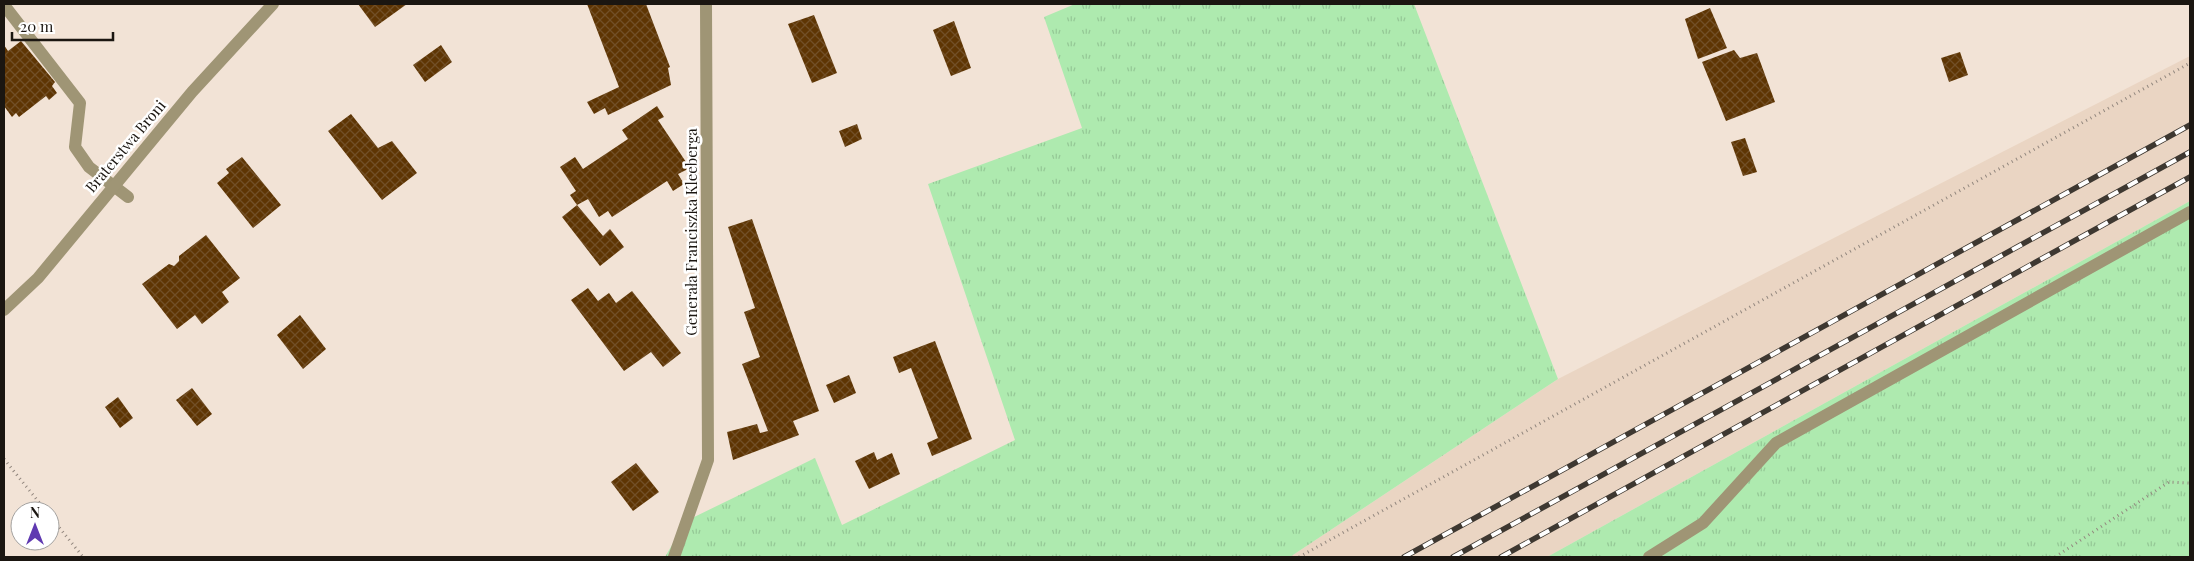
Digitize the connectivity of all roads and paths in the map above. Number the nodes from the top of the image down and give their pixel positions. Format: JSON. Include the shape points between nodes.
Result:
{"nodes":[{"id":1,"x":273,"y":4,"type":"edge"},
{"id":2,"x":706,"y":4,"type":"edge"},
{"id":3,"x":4,"y":5,"type":"edge"},
{"id":4,"x":2190,"y":63,"type":"edge"},
{"id":5,"x":113,"y":185,"type":"junction"},
{"id":6,"x":128,"y":197,"type":"dead end"},
{"id":7,"x":2190,"y":212,"type":"edge"},
{"id":8,"x":4,"y":310,"type":"edge"},
{"id":9,"x":4,"y":459,"type":"edge"},
{"id":10,"x":2190,"y":483,"type":"edge"},
{"id":11,"x":38,"y":501,"type":"edge"},
{"id":12,"x":60,"y":528,"type":"edge"},
{"id":13,"x":83,"y":557,"type":"edge"},
{"id":14,"x":674,"y":557,"type":"edge"},
{"id":15,"x":1299,"y":557,"type":"edge"},
{"id":16,"x":1649,"y":557,"type":"edge"},
{"id":17,"x":2055,"y":557,"type":"edge"}],
"edges":[{"from":1,"to":5,"type":"street","name":"Braterstwa Broni"},
{"from":2,"to":14,"type":"street","name":"Generała Franciszka Kleeberga","via":[[708,460]]},
{"from":3,"to":5,"type":"street","via":[[80,103],[75,148],[89,167]]},
{"from":4,"to":15,"type":"path"},
{"from":5,"to":6,"type":"street"},
{"from":5,"to":8,"type":"street","name":"Braterstwa Broni","via":[[38,278]]},
{"from":7,"to":16,"type":"street","via":[[1776,443],[1703,523]]},
{"from":9,"to":11,"type":"path"},
{"from":10,"to":17,"type":"path","via":[[2170,482]]},
{"from":12,"to":13,"type":"path"}]}
